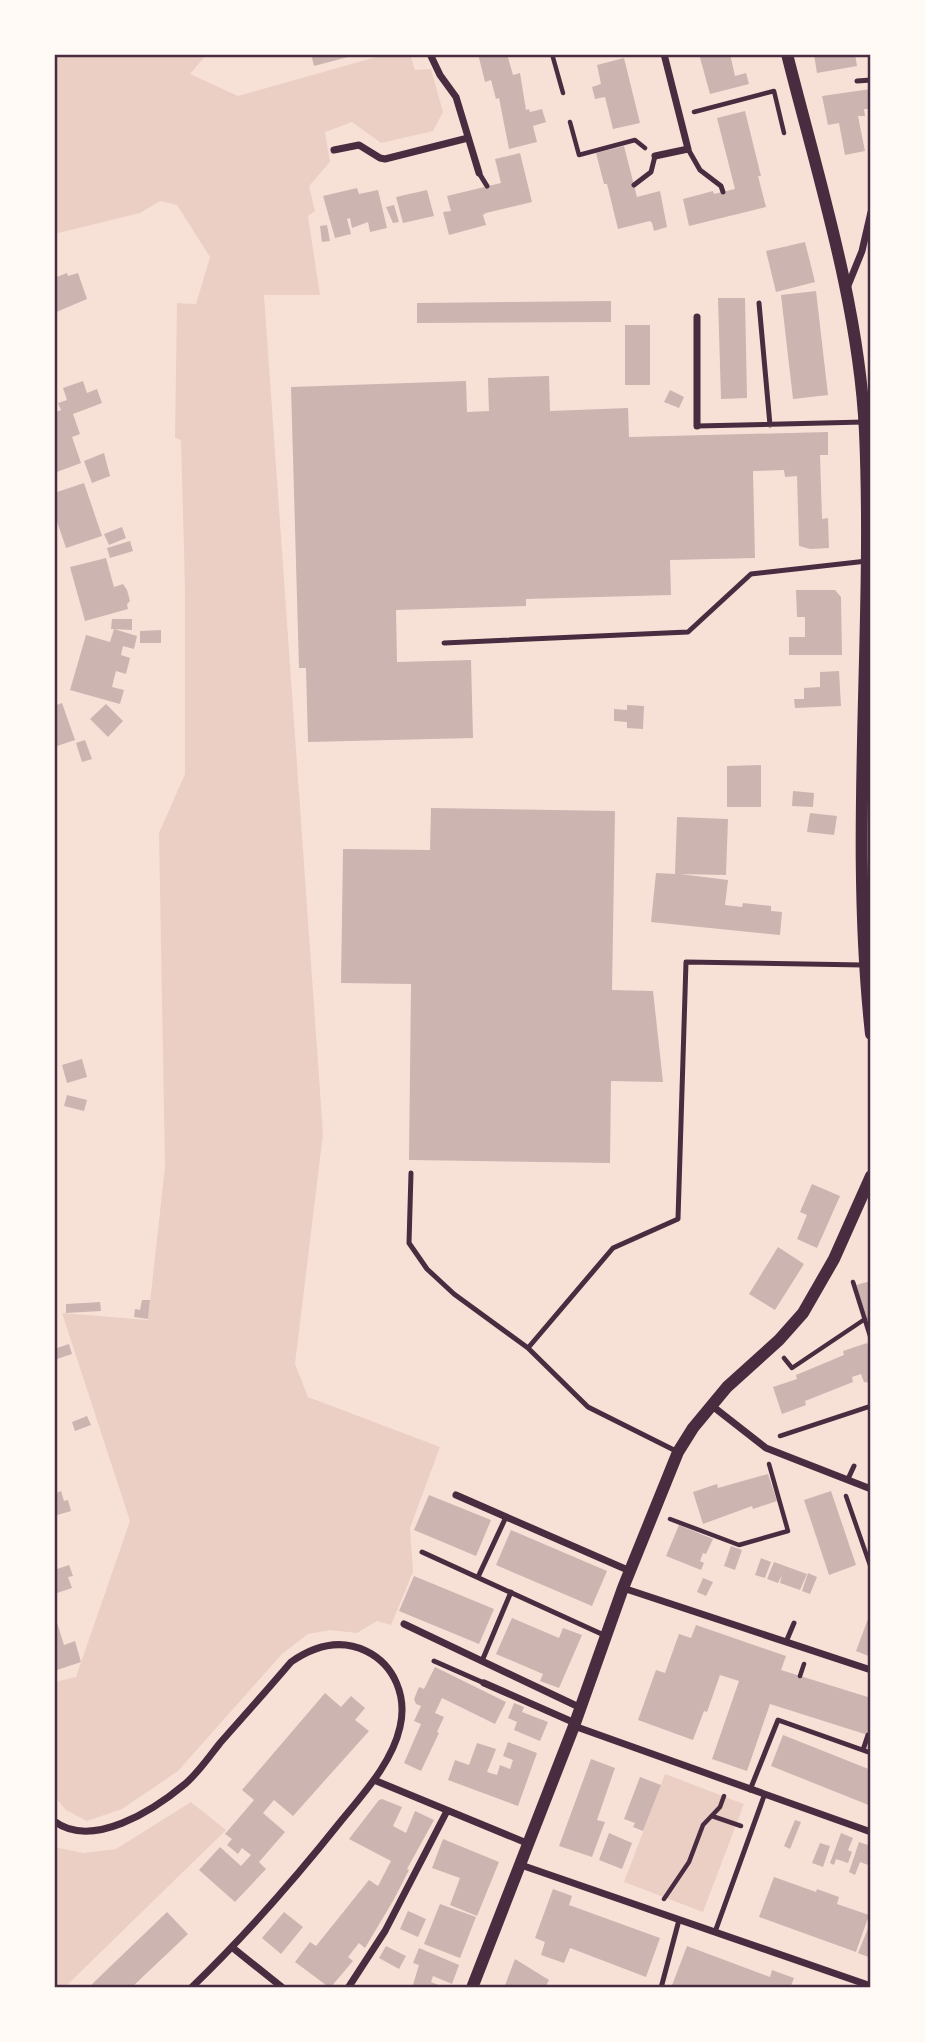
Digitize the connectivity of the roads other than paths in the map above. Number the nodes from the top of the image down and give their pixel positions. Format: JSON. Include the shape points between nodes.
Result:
{"nodes":[{"id":1,"x":430,"y":54,"type":"edge"},
{"id":2,"x":664,"y":54,"type":"edge"},
{"id":3,"x":787,"y":54,"type":"edge"},
{"id":4,"x":871,"y":80,"type":"edge"},
{"id":5,"x":857,"y":81,"type":"dead end"},
{"id":6,"x":468,"y":138,"type":"junction"},
{"id":7,"x":688,"y":149,"type":"junction"},
{"id":8,"x":334,"y":150,"type":"dead end"},
{"id":9,"x":655,"y":156,"type":"joint"},
{"id":10,"x":479,"y":173,"type":"joint"},
{"id":11,"x":487,"y":186,"type":"dead end"},
{"id":12,"x":634,"y":186,"type":"dead end"},
{"id":13,"x":723,"y":192,"type":"dead end"},
{"id":14,"x":871,"y":212,"type":"edge"},
{"id":15,"x":846,"y":290,"type":"junction"},
{"id":16,"x":759,"y":303,"type":"dead end"},
{"id":17,"x":697,"y":317,"type":"dead end"},
{"id":18,"x":770,"y":425,"type":"junction"},
{"id":19,"x":697,"y":426,"type":"joint"},
{"id":20,"x":867,"y":427,"type":"edge"},
{"id":21,"x":867,"y":561,"type":"junction"},
{"id":22,"x":444,"y":643,"type":"dead end"},
{"id":23,"x":867,"y":732,"type":"edge"},
{"id":24,"x":863,"y":965,"type":"junction"},
{"id":25,"x":871,"y":1034,"type":"edge"},
{"id":26,"x":411,"y":1173,"type":"dead end"},
{"id":27,"x":871,"y":1176,"type":"edge"},
{"id":28,"x":528,"y":1348,"type":"junction"},
{"id":29,"x":711,"y":1405,"type":"junction"},
{"id":30,"x":677,"y":1452,"type":"junction"},
{"id":31,"x":855,"y":1466,"type":"dead end"},
{"id":32,"x":848,"y":1479,"type":"junction"},
{"id":33,"x":871,"y":1489,"type":"edge"},
{"id":34,"x":456,"y":1495,"type":"dead end"},
{"id":35,"x":506,"y":1517,"type":"junction"},
{"id":36,"x":422,"y":1552,"type":"dead end"},
{"id":37,"x":630,"y":1571,"type":"junction"},
{"id":38,"x":478,"y":1577,"type":"junction"},
{"id":39,"x":623,"y":1588,"type":"junction"},
{"id":40,"x":511,"y":1592,"type":"junction"},
{"id":41,"x":794,"y":1623,"type":"dead end"},
{"id":42,"x":404,"y":1624,"type":"dead end"},
{"id":43,"x":606,"y":1636,"type":"junction"},
{"id":44,"x":786,"y":1642,"type":"junction"},
{"id":45,"x":434,"y":1661,"type":"dead end"},
{"id":46,"x":482,"y":1661,"type":"junction"},
{"id":47,"x":871,"y":1670,"type":"edge"},
{"id":48,"x":484,"y":1683,"type":"joint"},
{"id":49,"x":581,"y":1708,"type":"junction"},
{"id":50,"x":575,"y":1725,"type":"junction"},
{"id":51,"x":868,"y":1735,"type":"dead end"},
{"id":52,"x":863,"y":1750,"type":"junction"},
{"id":53,"x":871,"y":1753,"type":"edge"},
{"id":54,"x":374,"y":1780,"type":"junction"},
{"id":55,"x":750,"y":1790,"type":"junction"},
{"id":56,"x":764,"y":1796,"type":"junction"},
{"id":57,"x":447,"y":1811,"type":"junction"},
{"id":58,"x":54,"y":1821,"type":"edge"},
{"id":59,"x":871,"y":1832,"type":"edge"},
{"id":60,"x":529,"y":1844,"type":"junction"},
{"id":61,"x":521,"y":1865,"type":"junction"},
{"id":62,"x":679,"y":1920,"type":"junction"},
{"id":63,"x":715,"y":1932,"type":"junction"},
{"id":64,"x":233,"y":1948,"type":"junction"},
{"id":65,"x":871,"y":1986,"type":"edge"},
{"id":66,"x":191,"y":1988,"type":"edge"},
{"id":67,"x":284,"y":1988,"type":"edge"},
{"id":68,"x":348,"y":1988,"type":"edge"},
{"id":69,"x":472,"y":1988,"type":"edge"},
{"id":70,"x":661,"y":1988,"type":"edge"}],
"edges":[{"from":1,"to":6,"type":"street","via":[[456,97]]},
{"from":2,"to":7,"type":"street"},
{"from":3,"to":15,"type":"street"},
{"from":4,"to":5,"type":"lane"},
{"from":6,"to":8,"type":"street","via":[[385,159],[359,145]]},
{"from":6,"to":10,"type":"street"},
{"from":7,"to":9,"type":"street"},
{"from":7,"to":13,"type":"lane","via":[[700,170],[722,186]]},
{"from":9,"to":12,"type":"lane","via":[[651,172]]},
{"from":10,"to":11,"type":"lane"},
{"from":14,"to":15,"type":"street"},
{"from":15,"to":20,"type":"street"},
{"from":16,"to":18,"type":"lane"},
{"from":17,"to":19,"type":"street"},
{"from":18,"to":19,"type":"lane"},
{"from":18,"to":20,"type":"lane"},
{"from":20,"to":21,"type":"street"},
{"from":21,"to":22,"type":"lane","via":[[751,574],[688,632]]},
{"from":21,"to":23,"type":"street"},
{"from":23,"to":24,"type":"street"},
{"from":24,"to":25,"type":"street"},
{"from":24,"to":28,"type":"lane","via":[[686,962],[678,1219],[613,1248]]},
{"from":26,"to":28,"type":"lane","via":[[408,1230],[418,1259],[454,1294]]},
{"from":27,"to":29,"type":"street","via":[[834,1259],[803,1313]]},
{"from":28,"to":30,"type":"lane","via":[[589,1407]]},
{"from":29,"to":30,"type":"street"},
{"from":29,"to":32,"type":"street","via":[[761,1444]]},
{"from":30,"to":37,"type":"street"},
{"from":31,"to":32,"type":"lane"},
{"from":32,"to":33,"type":"street"},
{"from":34,"to":35,"type":"street"},
{"from":35,"to":37,"type":"street"},
{"from":35,"to":38,"type":"lane"},
{"from":36,"to":38,"type":"lane"},
{"from":37,"to":39,"type":"street"},
{"from":38,"to":40,"type":"lane"},
{"from":39,"to":43,"type":"street"},
{"from":39,"to":44,"type":"street"},
{"from":40,"to":43,"type":"lane"},
{"from":40,"to":46,"type":"lane"},
{"from":41,"to":44,"type":"lane"},
{"from":42,"to":46,"type":"street"},
{"from":43,"to":49,"type":"street"},
{"from":44,"to":47,"type":"street"},
{"from":45,"to":48,"type":"lane"},
{"from":46,"to":49,"type":"street"},
{"from":48,"to":50,"type":"street"},
{"from":49,"to":50,"type":"street"},
{"from":50,"to":55,"type":"street"},
{"from":50,"to":60,"type":"street"},
{"from":51,"to":52,"type":"lane"},
{"from":52,"to":53,"type":"lane"},
{"from":52,"to":55,"type":"lane","via":[[778,1720]]},
{"from":54,"to":57,"type":"street"},
{"from":54,"to":58,"type":"street","via":[[401,1727],[397,1683],[385,1665],[369,1653],[357,1647],[326,1645],[292,1662],[186,1783],[148,1810],[106,1828],[82,1832]]},
{"from":54,"to":64,"type":"street"},
{"from":55,"to":56,"type":"street"},
{"from":56,"to":59,"type":"street"},
{"from":56,"to":63,"type":"lane"},
{"from":57,"to":60,"type":"street"},
{"from":57,"to":68,"type":"street","via":[[386,1931]]},
{"from":60,"to":61,"type":"street"},
{"from":61,"to":62,"type":"street"},
{"from":61,"to":69,"type":"street"},
{"from":62,"to":63,"type":"street"},
{"from":62,"to":70,"type":"lane"},
{"from":63,"to":65,"type":"street"},
{"from":64,"to":66,"type":"street"},
{"from":64,"to":67,"type":"street"}]}
